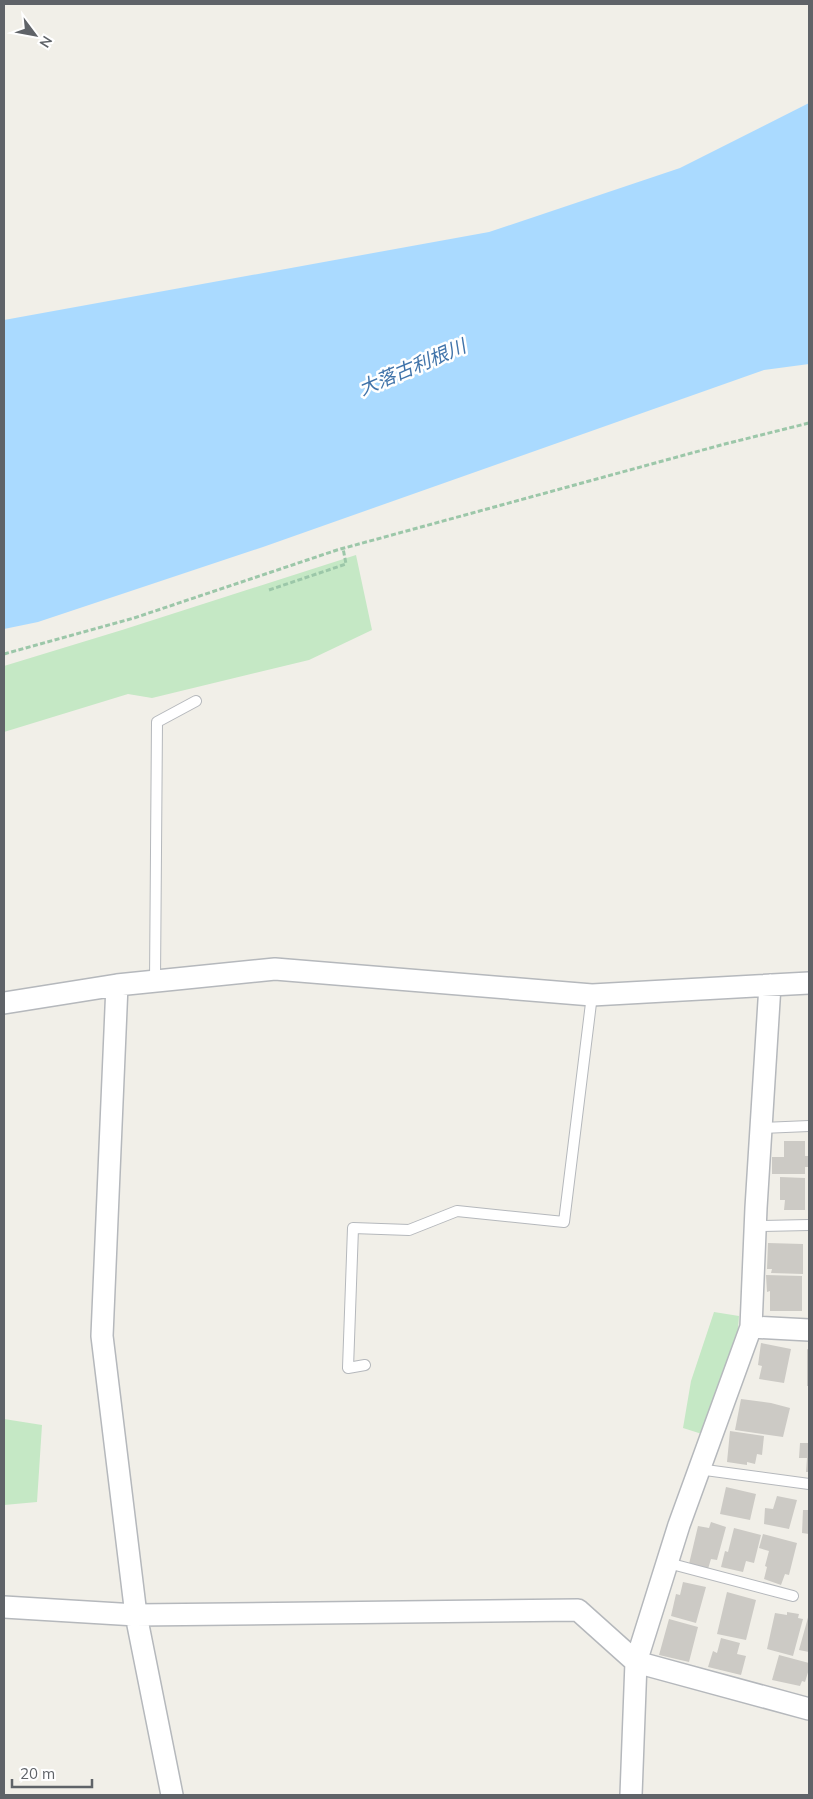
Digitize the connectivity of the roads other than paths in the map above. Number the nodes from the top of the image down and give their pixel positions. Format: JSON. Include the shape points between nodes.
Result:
{"nodes":[{"id":1,"x":196,"y":701,"type":"dead end"},
{"id":2,"x":155,"y":981,"type":"junction"},
{"id":3,"x":809,"y":983,"type":"edge"},
{"id":4,"x":117,"y":985,"type":"junction"},
{"id":5,"x":770,"y":985,"type":"junction"},
{"id":6,"x":592,"y":995,"type":"junction"},
{"id":7,"x":4,"y":1003,"type":"edge"},
{"id":8,"x":809,"y":1126,"type":"edge"},
{"id":9,"x":761,"y":1128,"type":"junction"},
{"id":10,"x":756,"y":1226,"type":"junction"},
{"id":11,"x":809,"y":1226,"type":"edge"},
{"id":12,"x":751,"y":1327,"type":"junction"},
{"id":13,"x":809,"y":1330,"type":"edge"},
{"id":14,"x":365,"y":1365,"type":"dead end"},
{"id":15,"x":698,"y":1469,"type":"junction"},
{"id":16,"x":809,"y":1484,"type":"edge"},
{"id":17,"x":668,"y":1563,"type":"junction"},
{"id":18,"x":793,"y":1596,"type":"dead end"},
{"id":19,"x":4,"y":1607,"type":"edge"},
{"id":20,"x":136,"y":1615,"type":"junction"},
{"id":21,"x":636,"y":1662,"type":"junction"},
{"id":22,"x":809,"y":1709,"type":"edge"},
{"id":23,"x":172,"y":1795,"type":"edge"},
{"id":24,"x":631,"y":1795,"type":"edge"}],
"edges":[{"from":1,"to":2,"type":"lane","via":[[157,722]]},
{"from":2,"to":4,"type":"street"},
{"from":2,"to":6,"type":"street","via":[[275,968]]},
{"from":3,"to":5,"type":"street"},
{"from":4,"to":7,"type":"street"},
{"from":4,"to":20,"type":"street","via":[[102,1336]]},
{"from":5,"to":6,"type":"street"},
{"from":5,"to":9,"type":"street"},
{"from":6,"to":14,"type":"lane","via":[[564,1222],[457,1211],[409,1230],[352,1228],[348,1368]]},
{"from":8,"to":9,"type":"lane"},
{"from":9,"to":10,"type":"street"},
{"from":10,"to":11,"type":"lane"},
{"from":10,"to":12,"type":"street"},
{"from":12,"to":13,"type":"street"},
{"from":12,"to":15,"type":"street"},
{"from":15,"to":16,"type":"lane"},
{"from":15,"to":17,"type":"street"},
{"from":17,"to":18,"type":"lane"},
{"from":17,"to":21,"type":"street"},
{"from":19,"to":20,"type":"street"},
{"from":20,"to":21,"type":"street","via":[[578,1610]]},
{"from":20,"to":23,"type":"street"},
{"from":21,"to":22,"type":"street"},
{"from":21,"to":24,"type":"street"}]}
